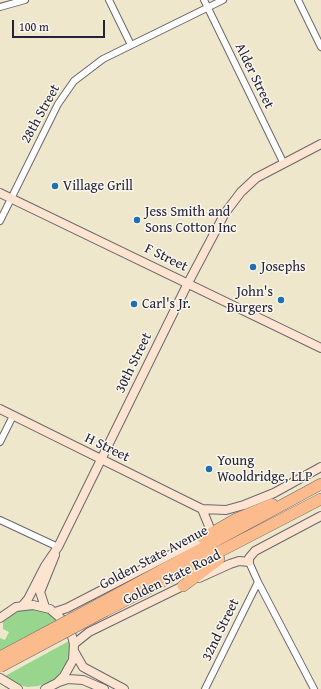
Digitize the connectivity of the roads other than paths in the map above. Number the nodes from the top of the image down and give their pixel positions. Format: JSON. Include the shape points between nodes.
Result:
{"nodes":[{"id":1,"x":25,"y":0,"type":"edge"},
{"id":2,"x":109,"y":0,"type":"edge"},
{"id":3,"x":204,"y":0,"type":"edge"},
{"id":4,"x":223,"y":0,"type":"edge"},
{"id":5,"x":298,"y":0,"type":"edge"},
{"id":6,"x":0,"y":7,"type":"edge"},
{"id":7,"x":207,"y":8,"type":"junction"},
{"id":8,"x":131,"y":45,"type":"junction"},
{"id":9,"x":321,"y":47,"type":"edge"},
{"id":10,"x":321,"y":144,"type":"edge"},
{"id":11,"x":283,"y":162,"type":"junction"},
{"id":12,"x":0,"y":193,"type":"edge"},
{"id":13,"x":11,"y":198,"type":"junction"},
{"id":14,"x":0,"y":221,"type":"edge"},
{"id":15,"x":188,"y":283,"type":"junction"},
{"id":16,"x":321,"y":348,"type":"edge"},
{"id":17,"x":0,"y":409,"type":"edge"},
{"id":18,"x":13,"y":416,"type":"junction"},
{"id":19,"x":0,"y":442,"type":"edge"},
{"id":20,"x":101,"y":459,"type":"junction"},
{"id":21,"x":321,"y":466,"type":"edge"},
{"id":22,"x":321,"y":484,"type":"edge"},
{"id":23,"x":321,"y":499,"type":"edge"},
{"id":24,"x":202,"y":509,"type":"junction"},
{"id":25,"x":321,"y":516,"type":"edge"},
{"id":26,"x":0,"y":520,"type":"edge"},
{"id":27,"x":275,"y":523,"type":"junction"},
{"id":28,"x":203,"y":538,"type":"junction"},
{"id":29,"x":58,"y":547,"type":"junction"},
{"id":30,"x":249,"y":562,"type":"junction"},
{"id":31,"x":258,"y":582,"type":"junction"},
{"id":32,"x":183,"y":586,"type":"junction"},
{"id":33,"x":22,"y":606,"type":"junction"},
{"id":34,"x":45,"y":607,"type":"junction"},
{"id":35,"x":102,"y":608,"type":"junction"},
{"id":36,"x":55,"y":612,"type":"junction"},
{"id":37,"x":2,"y":615,"type":"edge"},
{"id":38,"x":74,"y":648,"type":"junction"},
{"id":39,"x":0,"y":657,"type":"edge"},
{"id":40,"x":0,"y":667,"type":"edge"},
{"id":41,"x":0,"y":678,"type":"edge"},
{"id":42,"x":57,"y":683,"type":"junction"},
{"id":43,"x":15,"y":688,"type":"edge"},
{"id":44,"x":2,"y":689,"type":"edge"},
{"id":45,"x":45,"y":689,"type":"edge"},
{"id":46,"x":104,"y":689,"type":"edge"},
{"id":47,"x":124,"y":689,"type":"edge"},
{"id":48,"x":205,"y":689,"type":"edge"},
{"id":49,"x":314,"y":689,"type":"edge"}],
"edges":[{"from":1,"to":6,"type":"street"},
{"from":2,"to":8,"type":"street"},
{"from":3,"to":7,"type":"street","name":"Alder Street"},
{"from":4,"to":7,"type":"street","name":"28th Street"},
{"from":5,"to":9,"type":"street"},
{"from":7,"to":8,"type":"street","name":"28th Street"},
{"from":7,"to":11,"type":"street","name":"Alder Street"},
{"from":8,"to":13,"type":"street","name":"28th Street","via":[[93,65],[66,91]]},
{"from":10,"to":11,"type":"street","name":"30th Street"},
{"from":11,"to":15,"type":"street","name":"30th Street","via":[[256,178],[235,199],[216,227]]},
{"from":12,"to":13,"type":"street","name":"F Street"},
{"from":13,"to":14,"type":"street","name":"28th Street"},
{"from":13,"to":15,"type":"street","name":"F Street"},
{"from":15,"to":16,"type":"street","name":"F Street"},
{"from":15,"to":20,"type":"street","name":"30th Street"},
{"from":17,"to":18,"type":"street","name":"H Street"},
{"from":18,"to":19,"type":"street"},
{"from":18,"to":20,"type":"street","name":"H Street"},
{"from":20,"to":24,"type":"street","name":"H Street"},
{"from":20,"to":29,"type":"street","name":"30th Street"},
{"from":21,"to":24,"type":"street","via":[[274,493],[244,504],[226,510]]},
{"from":22,"to":28,"type":"highway","via":[[236,519]]},
{"from":22,"to":35,"type":"highway","name":"Golden State Avenue"},
{"from":23,"to":27,"type":"highway","name":"Golden State Avenue"},
{"from":24,"to":28,"type":"street","via":[[209,526]]},
{"from":25,"to":30,"type":"street","via":[[255,550]]},
{"from":26,"to":29,"type":"street"},
{"from":27,"to":32,"type":"highway","via":[[202,570]]},
{"from":27,"to":35,"type":"highway","name":"Golden State Avenue"},
{"from":28,"to":36,"type":"street","name":"Golden State Road"},
{"from":29,"to":33,"type":"street","name":"30th Street"},
{"from":29,"to":34,"type":"street","name":"30th Street","via":[[40,592]]},
{"from":30,"to":31,"type":"street"},
{"from":30,"to":32,"type":"street","name":"Golden State Road","via":[[230,564]]},
{"from":31,"to":48,"type":"street","name":"32nd Street"},
{"from":31,"to":49,"type":"street"},
{"from":32,"to":38,"type":"street","name":"Golden State Road","via":[[89,632]]},
{"from":33,"to":34,"type":"street"},
{"from":33,"to":37,"type":"street"},
{"from":34,"to":36,"type":"street"},
{"from":35,"to":39,"type":"highway","name":"Golden State Avenue","bridge":true},
{"from":35,"to":40,"type":"highway","name":"Golden State Avenue","bridge":true},
{"from":36,"to":38,"type":"street","via":[[70,629]]},
{"from":38,"to":42,"type":"street","via":[[69,669]]},
{"from":38,"to":47,"type":"street","via":[[83,666]]},
{"from":41,"to":43,"type":"street"},
{"from":42,"to":45,"type":"street"},
{"from":42,"to":46,"type":"street","via":[[76,679]]},
{"from":43,"to":44,"type":"street"}]}
